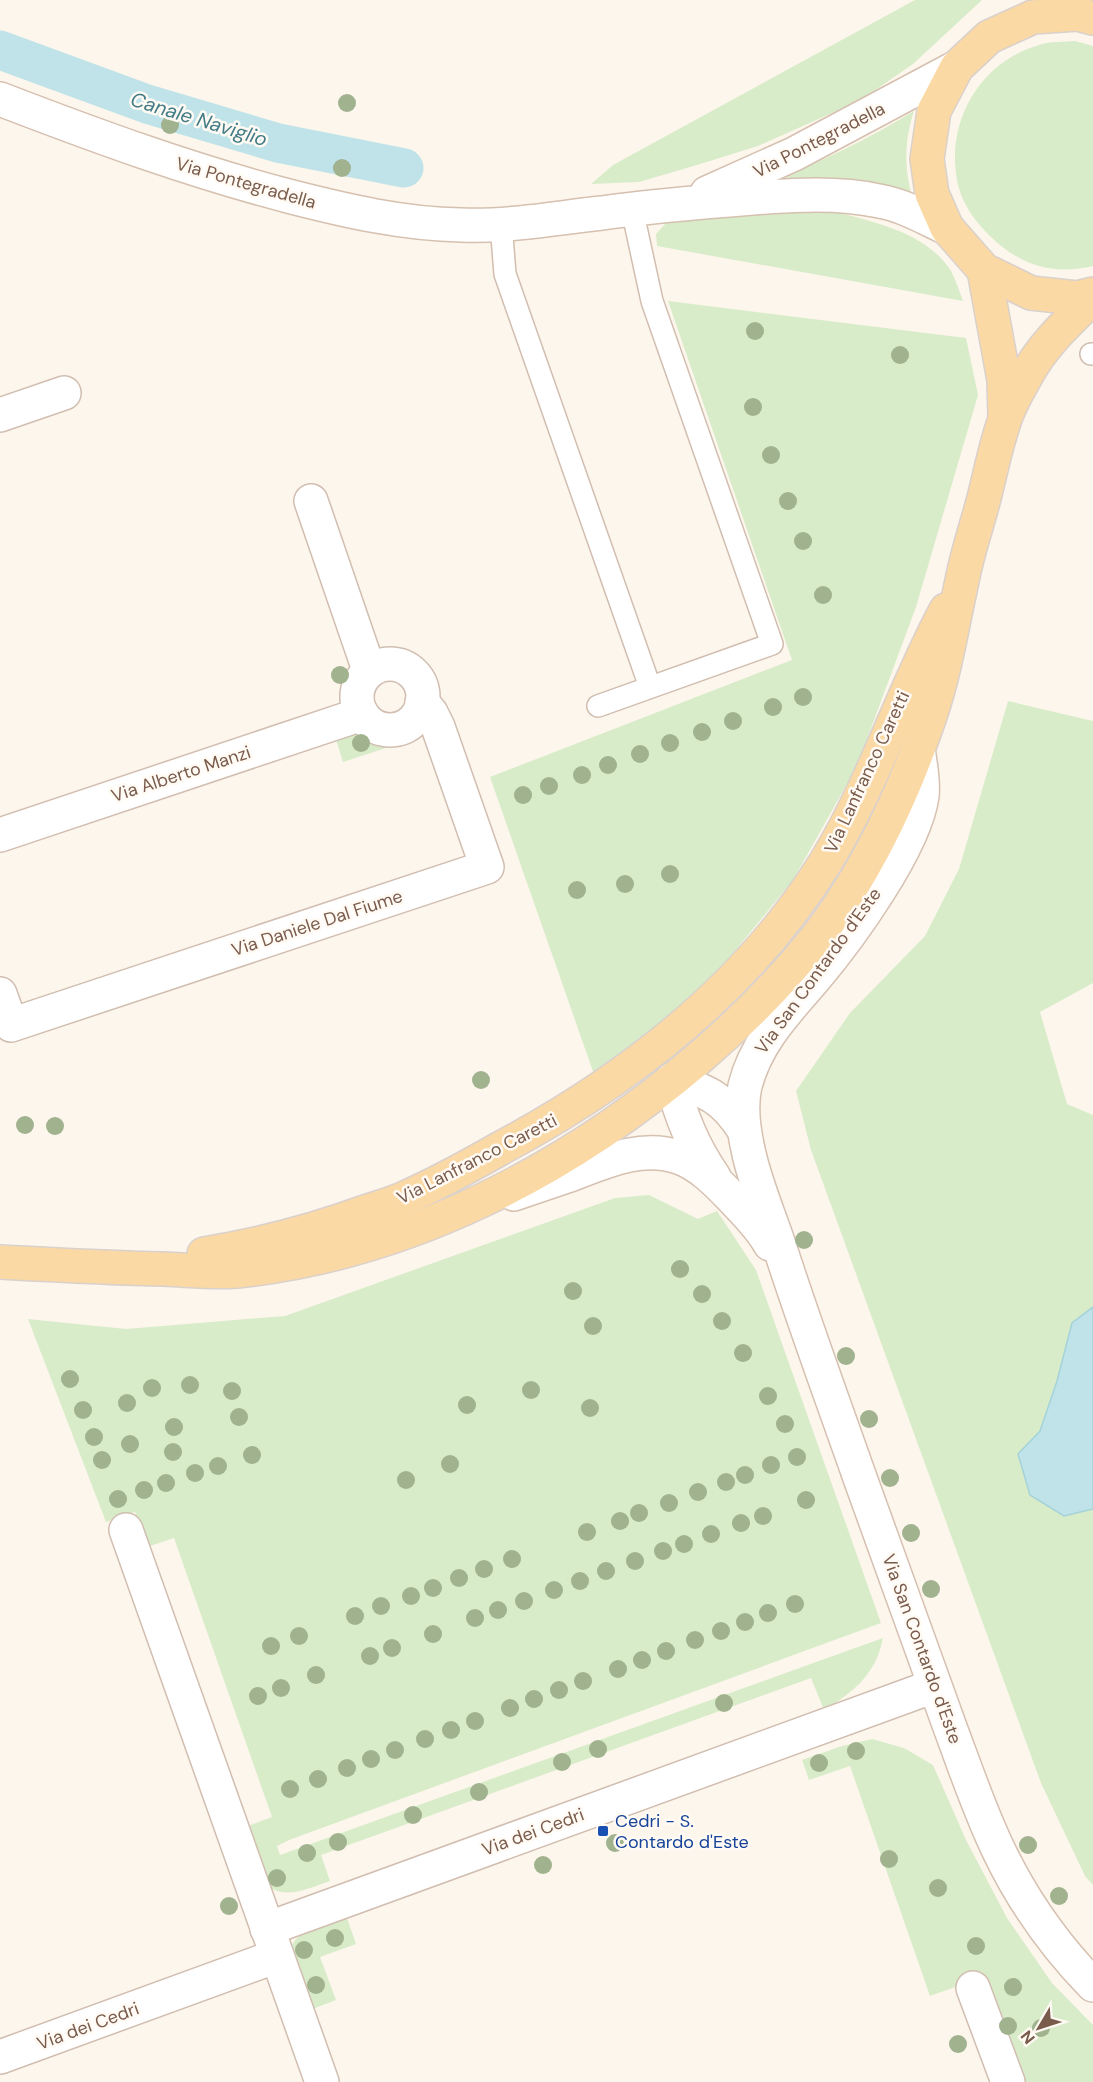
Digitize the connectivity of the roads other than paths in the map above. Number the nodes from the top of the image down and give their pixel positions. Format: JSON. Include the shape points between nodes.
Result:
{"nodes":[{"id":1,"x":1020,"y":0,"type":"edge"},
{"id":2,"x":1093,"y":18,"type":"edge"},
{"id":3,"x":989,"y":37,"type":"junction"},
{"id":4,"x":957,"y":67,"type":"junction"},
{"id":5,"x":0,"y":99,"type":"edge"},
{"id":6,"x":677,"y":204,"type":"junction"},
{"id":7,"x":632,"y":209,"type":"junction"},
{"id":8,"x":501,"y":224,"type":"junction"},
{"id":9,"x":947,"y":228,"type":"junction"},
{"id":10,"x":984,"y":270,"type":"junction"},
{"id":11,"x":1093,"y":295,"type":"edge"},
{"id":12,"x":64,"y":393,"type":"dead end"},
{"id":13,"x":0,"y":415,"type":"edge"},
{"id":14,"x":1005,"y":418,"type":"junction"},
{"id":15,"x":311,"y":501,"type":"dead end"},
{"id":16,"x":962,"y":579,"type":"junction"},
{"id":17,"x":369,"y":670,"type":"junction"},
{"id":18,"x":650,"y":687,"type":"junction"},
{"id":19,"x":422,"y":702,"type":"junction"},
{"id":20,"x":598,"y":706,"type":"dead end"},
{"id":21,"x":362,"y":714,"type":"junction"},
{"id":22,"x":918,"y":749,"type":"junction"},
{"id":23,"x":0,"y":835,"type":"edge"},
{"id":24,"x":0,"y":993,"type":"edge"},
{"id":25,"x":651,"y":1053,"type":"junction"},
{"id":26,"x":672,"y":1080,"type":"junction"},
{"id":27,"x":744,"y":1130,"type":"junction"},
{"id":28,"x":719,"y":1184,"type":"junction"},
{"id":29,"x":440,"y":1220,"type":"junction"},
{"id":30,"x":0,"y":1262,"type":"edge"},
{"id":31,"x":112,"y":1268,"type":"junction"},
{"id":32,"x":794,"y":1291,"type":"junction"},
{"id":33,"x":126,"y":1530,"type":"dead end"},
{"id":34,"x":934,"y":1686,"type":"junction"},
{"id":35,"x":272,"y":1943,"type":"junction"},
{"id":36,"x":1093,"y":1985,"type":"edge"},
{"id":37,"x":973,"y":1988,"type":"dead end"},
{"id":38,"x":0,"y":2057,"type":"edge"},
{"id":39,"x":322,"y":2082,"type":"edge"},
{"id":40,"x":1008,"y":2082,"type":"edge"}],
"edges":[{"from":1,"to":3,"type":"main road"},
{"from":2,"to":3,"type":"main road","name":"Via Pontegradella","via":[[1078,14],[1033,17]]},
{"from":3,"to":4,"type":"main road","name":"Via Pontegradella"},
{"from":4,"to":6,"type":"street","name":"Via Pontegradella","via":[[794,154]]},
{"from":4,"to":9,"type":"main road","name":"Via Pontegradella","via":[[933,111],[927,159],[932,194]]},
{"from":5,"to":8,"type":"street","name":"Via Pontegradella","via":[[156,157],[322,205],[421,223]]},
{"from":6,"to":7,"type":"street","name":"Via Pontegradella"},
{"from":6,"to":9,"type":"street","name":"Via Pontegradella","via":[[792,195],[851,196],[891,204]]},
{"from":7,"to":8,"type":"street","name":"Via Pontegradella"},
{"from":7,"to":18,"type":"lane","via":[[652,301],[771,644]]},
{"from":8,"to":18,"type":"lane","via":[[505,274]]},
{"from":9,"to":10,"type":"main road","name":"Via Pontegradella"},
{"from":10,"to":11,"type":"main road","name":"Via Pontegradella","via":[[1030,292]]},
{"from":10,"to":14,"type":"main road","name":"Via Lanfranco Caretti","via":[[1004,380]]},
{"from":11,"to":14,"type":"main road","name":"Via Lanfranco Caretti","via":[[1030,368]]},
{"from":12,"to":13,"type":"street"},
{"from":14,"to":16,"type":"main road","name":"Via Lanfranco Caretti"},
{"from":15,"to":17,"type":"street"},
{"from":16,"to":22,"type":"main road","name":"Via Lanfranco Caretti","via":[[932,713]]},
{"from":16,"to":25,"type":"main road","name":"Via Lanfranco Caretti","via":[[930,638],[849,819],[825,862],[768,943]]},
{"from":17,"to":19,"type":"street","via":[[385,663],[404,666],[421,686]]},
{"from":17,"to":21,"type":"street","via":[[356,697]]},
{"from":18,"to":20,"type":"lane"},
{"from":19,"to":21,"type":"street","via":[[416,717],[398,729],[375,726]]},
{"from":19,"to":24,"type":"street","name":"Via Daniele Dal Fiume","via":[[438,727],[487,867],[11,1025]]},
{"from":21,"to":23,"type":"street","name":"Via Alberto Manzi"},
{"from":22,"to":26,"type":"main road","name":"Via Lanfranco Caretti","via":[[875,845],[825,926],[758,1005]]},
{"from":22,"to":27,"type":"street","name":"Via San Contardo d'Este","via":[[922,794],[915,823],[832,958],[761,1045],[744,1091]]},
{"from":25,"to":26,"type":"main road"},
{"from":25,"to":31,"type":"main road","name":"Via Lanfranco Caretti","via":[[560,1116],[407,1197],[297,1234],[232,1250]]},
{"from":26,"to":27,"type":"street","name":"Via San Contardo d'Este","via":[[720,1100]]},
{"from":26,"to":28,"type":"street","name":"Via San Contardo d'Este","via":[[683,1120]]},
{"from":26,"to":29,"type":"main road","name":"Via Lanfranco Caretti","via":[[576,1149]]},
{"from":27,"to":32,"type":"street","name":"Via San Contardo d'Este"},
{"from":28,"to":29,"type":"street","name":"Via San Contardo d'Este","via":[[679,1157],[644,1153],[615,1158]]},
{"from":28,"to":32,"type":"street","name":"Via San Contardo d'Este","via":[[764,1233]]},
{"from":29,"to":31,"type":"main road","name":"Via Lanfranco Caretti","via":[[392,1238],[289,1263],[233,1271]]},
{"from":30,"to":31,"type":"main road","name":"Via Lanfranco Caretti"},
{"from":32,"to":34,"type":"street","name":"Via San Contardo d'Este"},
{"from":33,"to":35,"type":"street"},
{"from":34,"to":35,"type":"street","name":"Via dei Cedri"},
{"from":34,"to":36,"type":"street","name":"Via San Contardo d'Este","via":[[984,1817],[1021,1892],[1042,1926]]},
{"from":35,"to":38,"type":"street","name":"Via dei Cedri"},
{"from":35,"to":39,"type":"street"},
{"from":37,"to":40,"type":"street"}]}
